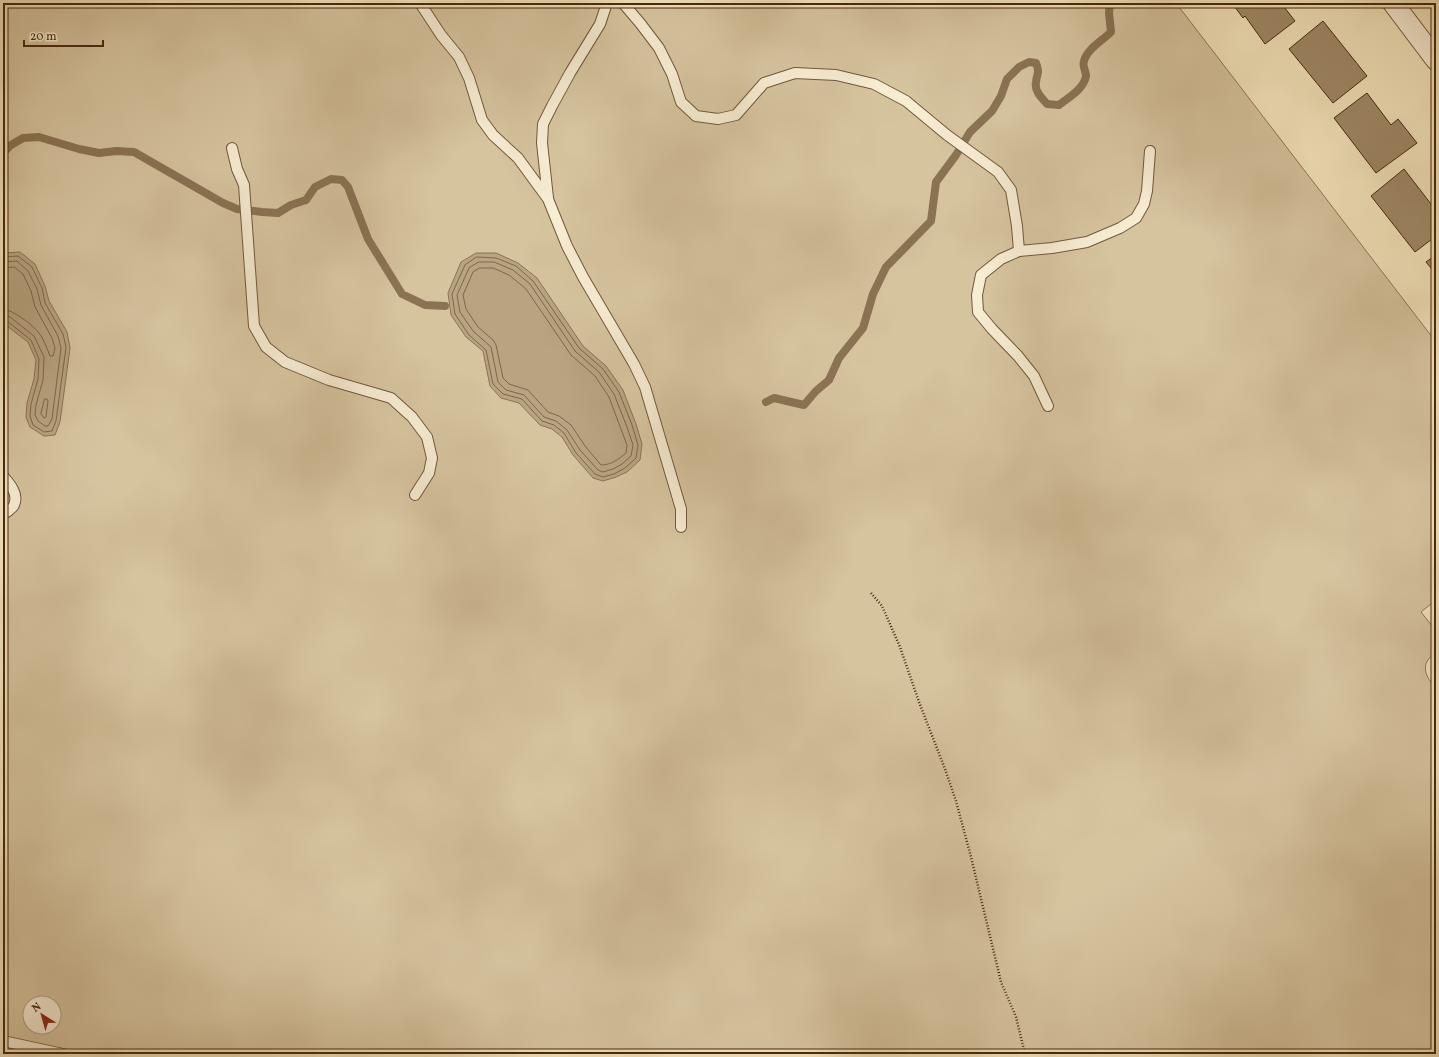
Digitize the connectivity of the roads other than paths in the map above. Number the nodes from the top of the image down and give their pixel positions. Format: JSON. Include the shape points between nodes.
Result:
{"nodes":[{"id":1,"x":420,"y":3,"type":"edge"},
{"id":2,"x":607,"y":3,"type":"edge"},
{"id":3,"x":623,"y":3,"type":"edge"},
{"id":4,"x":1393,"y":3,"type":"edge"},
{"id":5,"x":1436,"y":60,"type":"edge"},
{"id":6,"x":232,"y":148,"type":"dead end"},
{"id":7,"x":1150,"y":151,"type":"dead end"},
{"id":8,"x":548,"y":199,"type":"junction"},
{"id":9,"x":1019,"y":251,"type":"junction"},
{"id":10,"x":1048,"y":406,"type":"dead end"},
{"id":11,"x":3,"y":476,"type":"edge"},
{"id":12,"x":415,"y":495,"type":"dead end"},
{"id":13,"x":3,"y":512,"type":"edge"},
{"id":14,"x":681,"y":527,"type":"dead end"},
{"id":15,"x":3,"y":1041,"type":"edge"},
{"id":16,"x":63,"y":1054,"type":"edge"}],
"edges":[{"from":1,"to":8,"type":"lane","via":[[441,35],[459,56],[482,120],[493,135],[518,158]]},
{"from":2,"to":8,"type":"lane","via":[[600,24],[543,124],[542,143]]},
{"from":3,"to":9,"type":"lane","via":[[659,48],[672,74],[681,102],[696,116],[718,119],[736,115],[764,83],[796,74],[836,75],[874,84],[906,101],[998,172],[1011,190]]},
{"from":4,"to":5,"type":"street"},
{"from":6,"to":12,"type":"lane","via":[[244,184],[254,326],[266,347],[285,362],[329,380],[392,398],[412,417],[427,437],[432,458],[429,473]]},
{"from":7,"to":9,"type":"lane","via":[[1147,191],[1144,204],[1136,218],[1087,242]]},
{"from":8,"to":14,"type":"lane","via":[[567,246],[645,387],[681,510]]},
{"from":9,"to":10,"type":"lane","via":[[1000,259],[982,275],[976,295],[978,312],[1034,376]]},
{"from":11,"to":13,"type":"lane","via":[[15,494],[14,505],[7,512]]},
{"from":15,"to":16,"type":"lane"}]}
